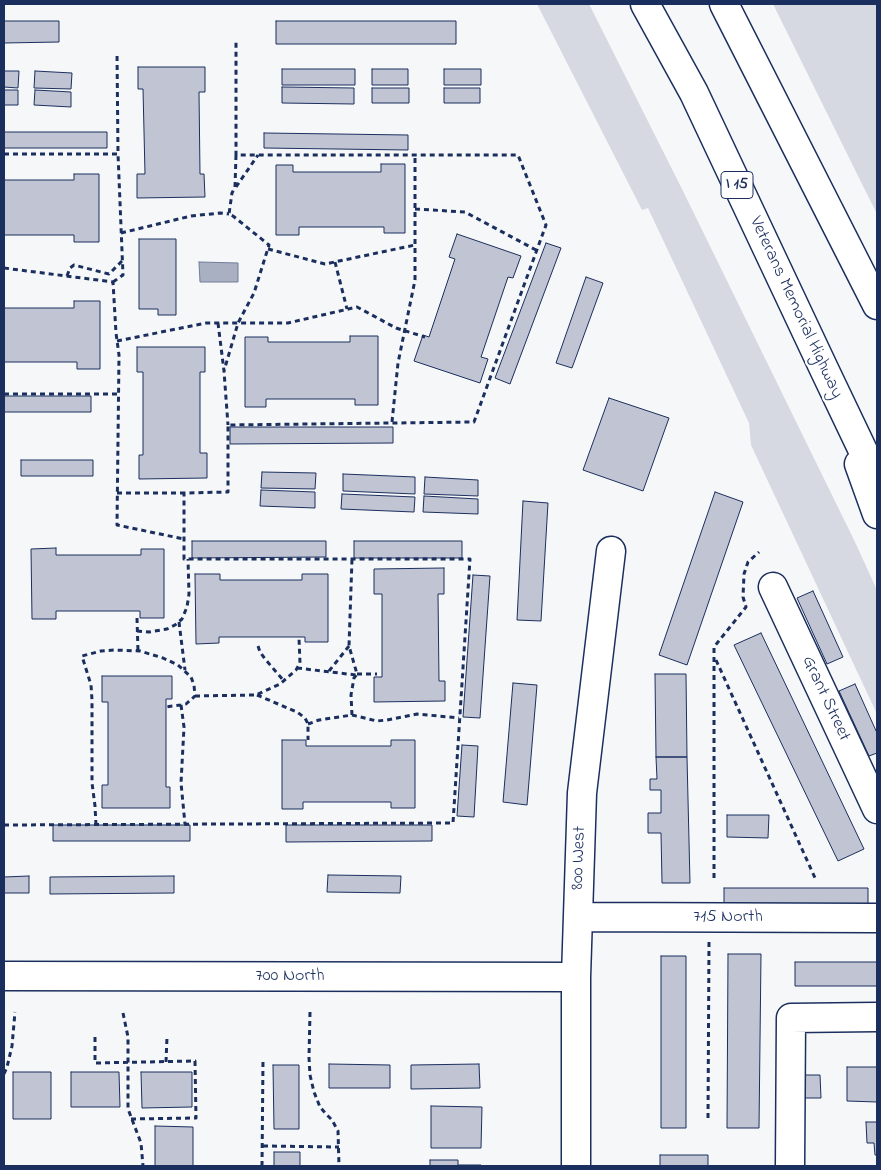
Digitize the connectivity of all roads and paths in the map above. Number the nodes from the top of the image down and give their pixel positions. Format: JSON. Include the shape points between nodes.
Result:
{"nodes":[{"id":1,"x":645,"y":4,"type":"edge"},
{"id":2,"x":724,"y":4,"type":"edge"},
{"id":3,"x":236,"y":41,"type":"dead end"},
{"id":4,"x":117,"y":52,"type":"dead end"},
{"id":5,"x":4,"y":154,"type":"edge"},
{"id":6,"x":118,"y":154,"type":"junction"},
{"id":7,"x":236,"y":155,"type":"junction"},
{"id":8,"x":259,"y":155,"type":"junction"},
{"id":9,"x":414,"y":155,"type":"junction"},
{"id":10,"x":235,"y":187,"type":"junction"},
{"id":11,"x":414,"y":209,"type":"junction"},
{"id":12,"x":229,"y":214,"type":"junction"},
{"id":13,"x":121,"y":233,"type":"junction"},
{"id":14,"x":414,"y":245,"type":"junction"},
{"id":15,"x":268,"y":249,"type":"junction"},
{"id":16,"x":536,"y":250,"type":"junction"},
{"id":17,"x":122,"y":261,"type":"junction"},
{"id":18,"x":335,"y":262,"type":"junction"},
{"id":19,"x":4,"y":268,"type":"edge"},
{"id":20,"x":109,"y":274,"type":"junction"},
{"id":21,"x":67,"y":276,"type":"junction"},
{"id":22,"x":106,"y":282,"type":"junction"},
{"id":23,"x":113,"y":282,"type":"junction"},
{"id":24,"x":877,"y":305,"type":"edge"},
{"id":25,"x":347,"y":310,"type":"junction"},
{"id":26,"x":218,"y":323,"type":"junction"},
{"id":27,"x":238,"y":323,"type":"junction"},
{"id":28,"x":404,"y":331,"type":"junction"},
{"id":29,"x":425,"y":337,"type":"dead end"},
{"id":30,"x":117,"y":341,"type":"junction"},
{"id":31,"x":230,"y":351,"type":"junction"},
{"id":32,"x":222,"y":352,"type":"junction"},
{"id":33,"x":824,"y":369,"type":"junction"},
{"id":34,"x":224,"y":371,"type":"junction"},
{"id":35,"x":4,"y":394,"type":"edge"},
{"id":36,"x":119,"y":394,"type":"junction"},
{"id":37,"x":392,"y":423,"type":"junction"},
{"id":38,"x":228,"y":425,"type":"junction"},
{"id":39,"x":877,"y":480,"type":"edge"},
{"id":40,"x":117,"y":493,"type":"junction"},
{"id":41,"x":184,"y":493,"type":"junction"},
{"id":42,"x":877,"y":514,"type":"edge"},
{"id":43,"x":184,"y":539,"type":"junction"},
{"id":44,"x":611,"y":551,"type":"dead end"},
{"id":45,"x":759,"y":552,"type":"dead end"},
{"id":46,"x":188,"y":559,"type":"junction"},
{"id":47,"x":352,"y":559,"type":"junction"},
{"id":48,"x":773,"y":587,"type":"dead end"},
{"id":49,"x":750,"y":601,"type":"dead end"},
{"id":50,"x":745,"y":604,"type":"junction"},
{"id":51,"x":136,"y":618,"type":"dead end"},
{"id":52,"x":179,"y":622,"type":"junction"},
{"id":53,"x":137,"y":631,"type":"junction"},
{"id":54,"x":299,"y":638,"type":"dead end"},
{"id":55,"x":258,"y":646,"type":"dead end"},
{"id":56,"x":349,"y":646,"type":"junction"},
{"id":57,"x":138,"y":651,"type":"junction"},
{"id":58,"x":714,"y":657,"type":"junction"},
{"id":59,"x":297,"y":668,"type":"junction"},
{"id":60,"x":185,"y":671,"type":"junction"},
{"id":61,"x":329,"y":672,"type":"junction"},
{"id":62,"x":356,"y":674,"type":"junction"},
{"id":63,"x":377,"y":674,"type":"dead end"},
{"id":64,"x":284,"y":681,"type":"junction"},
{"id":65,"x":256,"y":695,"type":"junction"},
{"id":66,"x":195,"y":696,"type":"junction"},
{"id":67,"x":181,"y":706,"type":"junction"},
{"id":68,"x":165,"y":707,"type":"dead end"},
{"id":69,"x":352,"y":715,"type":"junction"},
{"id":70,"x":459,"y":718,"type":"junction"},
{"id":71,"x":308,"y":724,"type":"junction"},
{"id":72,"x":308,"y":740,"type":"dead end"},
{"id":73,"x":877,"y":810,"type":"edge"},
{"id":74,"x":185,"y":824,"type":"junction"},
{"id":75,"x":4,"y":825,"type":"edge"},
{"id":76,"x":96,"y":825,"type":"junction"},
{"id":77,"x":714,"y":878,"type":"dead end"},
{"id":78,"x":816,"y":880,"type":"dead end"},
{"id":79,"x":578,"y":917,"type":"junction"},
{"id":80,"x":877,"y":918,"type":"edge"},
{"id":81,"x":709,"y":941,"type":"dead end"},
{"id":82,"x":4,"y":976,"type":"edge"},
{"id":83,"x":576,"y":977,"type":"junction"},
{"id":84,"x":15,"y":1012,"type":"dead end"},
{"id":85,"x":310,"y":1012,"type":"dead end"},
{"id":86,"x":124,"y":1013,"type":"dead end"},
{"id":87,"x":877,"y":1017,"type":"edge"},
{"id":88,"x":95,"y":1037,"type":"dead end"},
{"id":89,"x":167,"y":1037,"type":"dead end"},
{"id":90,"x":263,"y":1060,"type":"dead end"},
{"id":91,"x":128,"y":1062,"type":"junction"},
{"id":92,"x":166,"y":1062,"type":"junction"},
{"id":93,"x":4,"y":1074,"type":"edge"},
{"id":94,"x":708,"y":1118,"type":"dead end"},
{"id":95,"x":130,"y":1119,"type":"junction"},
{"id":96,"x":262,"y":1146,"type":"junction"},
{"id":97,"x":339,"y":1147,"type":"junction"},
{"id":98,"x":143,"y":1166,"type":"edge"},
{"id":99,"x":262,"y":1166,"type":"edge"},
{"id":100,"x":339,"y":1166,"type":"edge"},
{"id":101,"x":576,"y":1166,"type":"edge"},
{"id":102,"x":790,"y":1166,"type":"edge"}],
"edges":[{"from":1,"to":33,"type":"main road","name":"Veterans Memorial Highway","number":"I 15","via":[[694,93]]},
{"from":2,"to":24,"type":"main road"},
{"from":3,"to":7,"type":"path"},
{"from":4,"to":6,"type":"path"},
{"from":5,"to":6,"type":"path"},
{"from":6,"to":13,"type":"path"},
{"from":7,"to":8,"type":"path"},
{"from":7,"to":10,"type":"path"},
{"from":8,"to":9,"type":"path"},
{"from":8,"to":10,"type":"path"},
{"from":9,"to":11,"type":"path"},
{"from":9,"to":16,"type":"path","via":[[518,155],[546,225]]},
{"from":10,"to":12,"type":"path"},
{"from":11,"to":14,"type":"path"},
{"from":11,"to":16,"type":"path","via":[[465,212]]},
{"from":12,"to":13,"type":"path","via":[[191,216]]},
{"from":12,"to":15,"type":"path","via":[[269,245]]},
{"from":13,"to":17,"type":"path"},
{"from":14,"to":18,"type":"path"},
{"from":14,"to":28,"type":"path","via":[[414,280]]},
{"from":15,"to":18,"type":"path","via":[[324,264]]},
{"from":15,"to":27,"type":"path","via":[[254,293]]},
{"from":16,"to":37,"type":"path","via":[[474,422]]},
{"from":17,"to":20,"type":"path"},
{"from":17,"to":23,"type":"path","via":[[123,275]]},
{"from":18,"to":25,"type":"path"},
{"from":19,"to":21,"type":"path"},
{"from":20,"to":21,"type":"path","via":[[74,265]]},
{"from":20,"to":22,"type":"path"},
{"from":21,"to":22,"type":"path"},
{"from":22,"to":23,"type":"path"},
{"from":23,"to":30,"type":"path"},
{"from":25,"to":27,"type":"path","via":[[288,323]]},
{"from":25,"to":28,"type":"path","via":[[357,307]]},
{"from":26,"to":27,"type":"path"},
{"from":26,"to":30,"type":"path"},
{"from":26,"to":32,"type":"path"},
{"from":27,"to":31,"type":"path"},
{"from":28,"to":29,"type":"path"},
{"from":28,"to":37,"type":"path"},
{"from":30,"to":36,"type":"path"},
{"from":31,"to":32,"type":"path"},
{"from":31,"to":34,"type":"path"},
{"from":32,"to":34,"type":"path"},
{"from":33,"to":39,"type":"main road","name":"Veterans Memorial Highway","number":"I 15"},
{"from":33,"to":42,"type":"main road"},
{"from":34,"to":38,"type":"path"},
{"from":35,"to":36,"type":"path"},
{"from":36,"to":40,"type":"path"},
{"from":37,"to":38,"type":"path"},
{"from":38,"to":41,"type":"path","via":[[228,492]]},
{"from":40,"to":41,"type":"path"},
{"from":40,"to":43,"type":"path","via":[[117,525]]},
{"from":41,"to":43,"type":"path"},
{"from":43,"to":46,"type":"path","via":[[184,559]]},
{"from":44,"to":79,"type":"main road","name":"800 West","via":[[582,793]]},
{"from":45,"to":50,"type":"path","via":[[748,562],[744,574]]},
{"from":46,"to":47,"type":"path"},
{"from":46,"to":52,"type":"path","via":[[189,594],[187,608]]},
{"from":47,"to":56,"type":"path"},
{"from":47,"to":70,"type":"path","via":[[470,559]]},
{"from":48,"to":73,"type":"main road","name":"Grant Street"},
{"from":49,"to":50,"type":"path"},
{"from":50,"to":58,"type":"path","via":[[746,608],[714,647]]},
{"from":51,"to":53,"type":"path"},
{"from":52,"to":53,"type":"path","via":[[167,629]]},
{"from":52,"to":60,"type":"path"},
{"from":53,"to":57,"type":"path"},
{"from":54,"to":59,"type":"path","via":[[300,663]]},
{"from":55,"to":64,"type":"path"},
{"from":56,"to":61,"type":"path"},
{"from":56,"to":62,"type":"path"},
{"from":57,"to":60,"type":"path","via":[[163,658]]},
{"from":57,"to":76,"type":"path","via":[[101,651],[82,656],[91,685]]},
{"from":58,"to":77,"type":"path"},
{"from":58,"to":78,"type":"path"},
{"from":59,"to":61,"type":"path"},
{"from":59,"to":64,"type":"path"},
{"from":60,"to":66,"type":"path","via":[[191,677]]},
{"from":61,"to":62,"type":"path"},
{"from":62,"to":63,"type":"path"},
{"from":62,"to":69,"type":"path","via":[[350,694]]},
{"from":64,"to":65,"type":"path"},
{"from":65,"to":66,"type":"path"},
{"from":65,"to":71,"type":"path","via":[[296,712]]},
{"from":66,"to":67,"type":"path"},
{"from":67,"to":68,"type":"path"},
{"from":67,"to":74,"type":"path","via":[[184,727],[181,783]]},
{"from":69,"to":70,"type":"path","via":[[377,721],[417,714]]},
{"from":69,"to":71,"type":"path"},
{"from":70,"to":74,"type":"path","via":[[453,823]]},
{"from":71,"to":72,"type":"path"},
{"from":74,"to":76,"type":"path"},
{"from":75,"to":76,"type":"path"},
{"from":79,"to":80,"type":"main road","name":"715 North"},
{"from":79,"to":83,"type":"main road","name":"800 West"},
{"from":81,"to":94,"type":"path"},
{"from":82,"to":83,"type":"main road","name":"700 North"},
{"from":83,"to":101,"type":"main road","name":"800 West"},
{"from":84,"to":93,"type":"path","via":[[12,1046]]},
{"from":85,"to":97,"type":"path","via":[[312,1084],[320,1107],[338,1131]]},
{"from":86,"to":91,"type":"path"},
{"from":87,"to":102,"type":"main road","via":[[791,1018]]},
{"from":88,"to":91,"type":"path","via":[[95,1063]]},
{"from":89,"to":92,"type":"path"},
{"from":90,"to":96,"type":"path"},
{"from":91,"to":92,"type":"path"},
{"from":91,"to":95,"type":"path"},
{"from":92,"to":95,"type":"path","via":[[195,1061],[196,1118]]},
{"from":95,"to":98,"type":"path","via":[[141,1143]]},
{"from":96,"to":97,"type":"path"},
{"from":96,"to":99,"type":"path"},
{"from":97,"to":100,"type":"path"}]}
